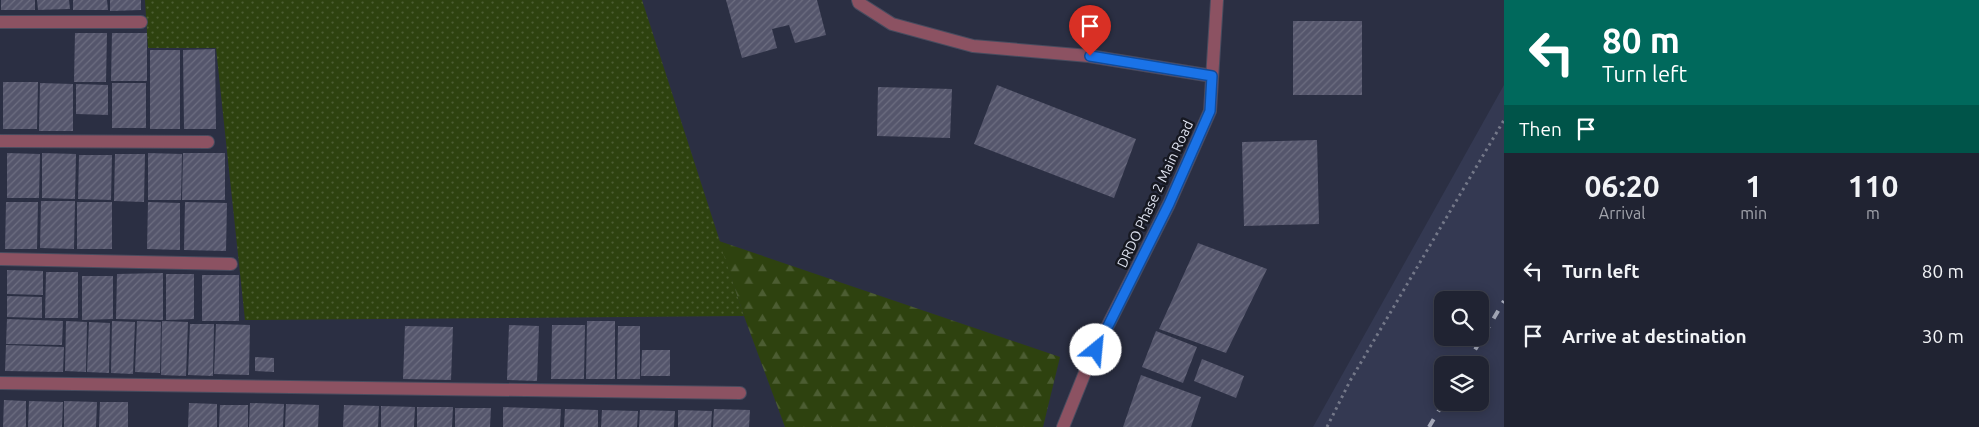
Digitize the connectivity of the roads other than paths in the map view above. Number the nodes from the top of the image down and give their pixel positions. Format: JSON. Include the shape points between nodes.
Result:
{"nodes":[{"id":1,"x":858,"y":0,"type":"edge"},
{"id":2,"x":1216,"y":0,"type":"edge"},
{"id":3,"x":0,"y":22,"type":"edge"},
{"id":4,"x":141,"y":22,"type":"dead end"},
{"id":5,"x":1212,"y":76,"type":"junction"},
{"id":6,"x":0,"y":141,"type":"edge"},
{"id":7,"x":208,"y":142,"type":"dead end"},
{"id":8,"x":0,"y":259,"type":"edge"},
{"id":9,"x":231,"y":264,"type":"dead end"},
{"id":10,"x":0,"y":383,"type":"edge"},
{"id":11,"x":740,"y":393,"type":"dead end"},
{"id":12,"x":1063,"y":427,"type":"edge"}],
"edges":[{"from":1,"to":5,"type":"street","via":[[892,24],[973,46],[1090,56]]},
{"from":2,"to":5,"type":"street","name":"DRDO Phase 2 Main Road"},
{"from":3,"to":4,"type":"street"},
{"from":5,"to":12,"type":"street","name":"DRDO Phase 2 Main Road","via":[[1210,111],[1169,204],[1084,372]]},
{"from":6,"to":7,"type":"street"},
{"from":8,"to":9,"type":"street"},
{"from":10,"to":11,"type":"street"}]}
